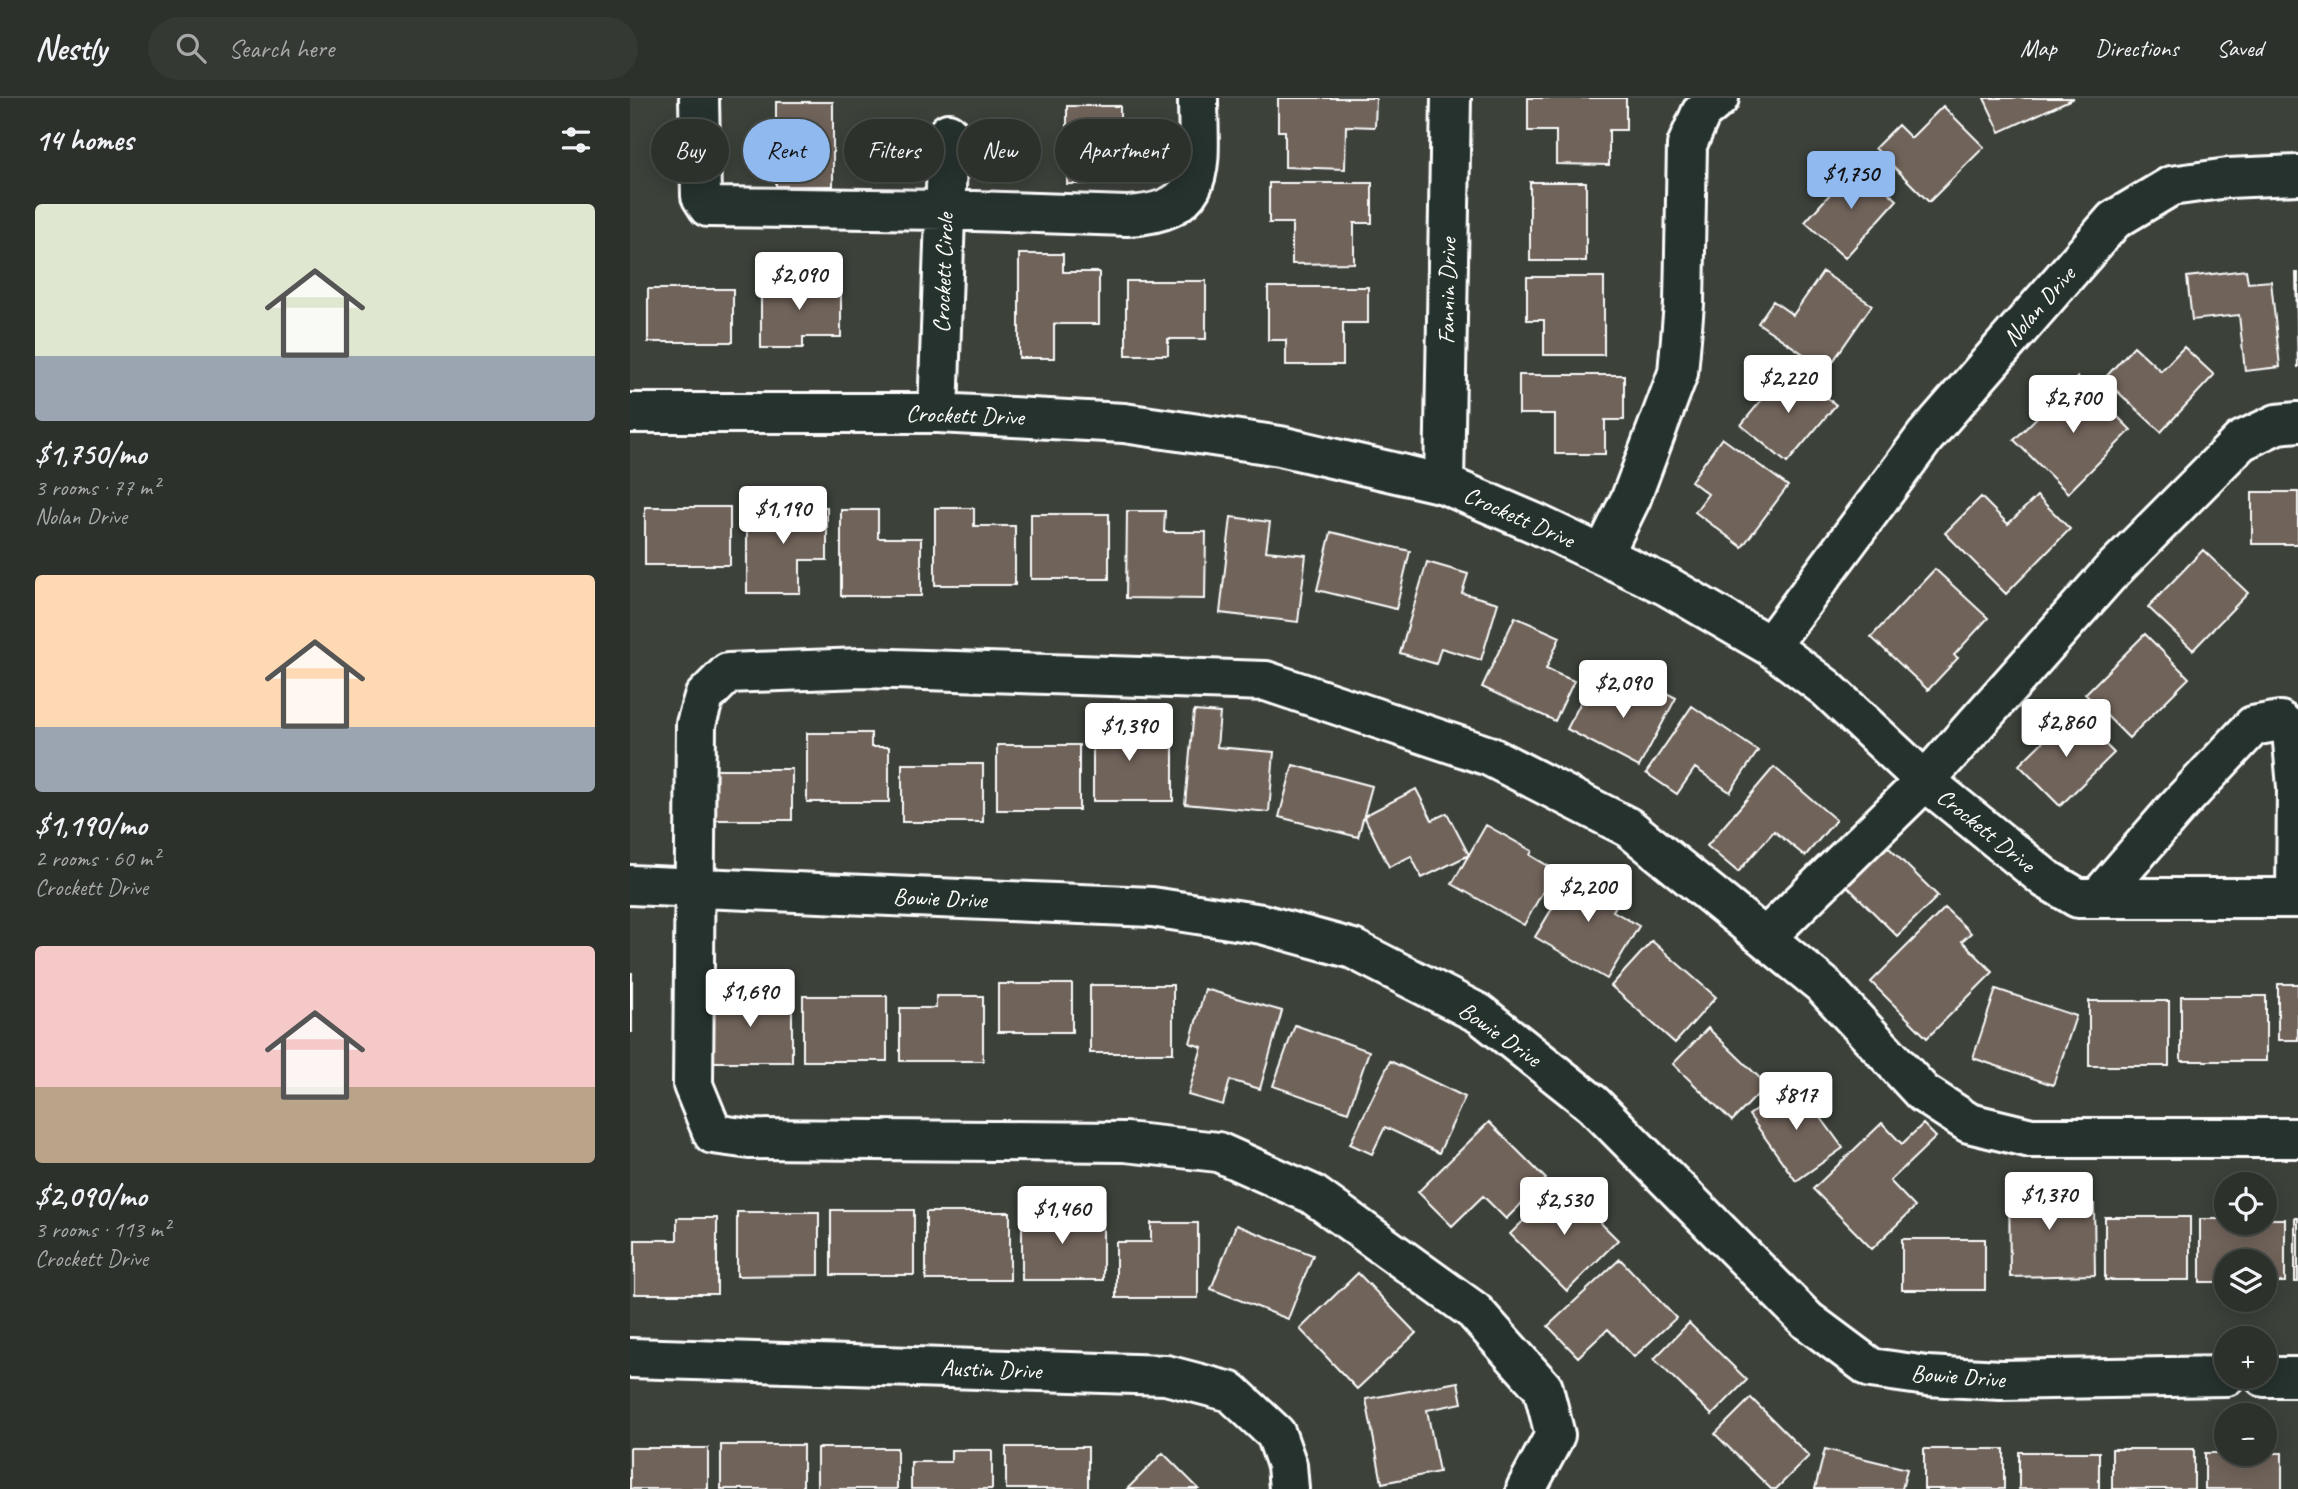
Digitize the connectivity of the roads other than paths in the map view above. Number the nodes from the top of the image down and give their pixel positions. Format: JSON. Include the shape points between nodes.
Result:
{"nodes":[{"id":1,"x":699,"y":98,"type":"edge"},
{"id":2,"x":1198,"y":98,"type":"edge"},
{"id":3,"x":1451,"y":98,"type":"edge"},
{"id":4,"x":1719,"y":98,"type":"edge"},
{"id":5,"x":948,"y":134,"type":"dead end"},
{"id":6,"x":2298,"y":175,"type":"edge"},
{"id":7,"x":946,"y":210,"type":"junction"},
{"id":8,"x":630,"y":413,"type":"edge"},
{"id":9,"x":939,"y":413,"type":"junction"},
{"id":10,"x":2298,"y":422,"type":"edge"},
{"id":11,"x":1444,"y":484,"type":"junction"},
{"id":12,"x":1603,"y":555,"type":"junction"},
{"id":13,"x":1770,"y":646,"type":"junction"},
{"id":14,"x":1926,"y":781,"type":"junction"},
{"id":15,"x":630,"y":885,"type":"edge"},
{"id":16,"x":696,"y":888,"type":"junction"},
{"id":17,"x":2098,"y":898,"type":"junction"},
{"id":18,"x":2297,"y":898,"type":"edge"},
{"id":19,"x":1765,"y":938,"type":"junction"},
{"id":20,"x":2298,"y":1138,"type":"edge"},
{"id":21,"x":630,"y":1358,"type":"edge"},
{"id":22,"x":2214,"y":1377,"type":"edge"},
{"id":23,"x":2277,"y":1377,"type":"edge"},
{"id":24,"x":2298,"y":1377,"type":"edge"},
{"id":25,"x":1289,"y":1489,"type":"edge"},
{"id":26,"x":1526,"y":1489,"type":"edge"}],
"edges":[{"from":1,"to":7,"type":"street","via":[[701,196],[708,207]]},
{"from":2,"to":7,"type":"street","via":[[1194,187],[1180,202],[1153,215]]},
{"from":3,"to":11,"type":"street","name":"Fannin Drive"},
{"from":4,"to":12,"type":"street","via":[[1701,113],[1687,145],[1678,373],[1631,498]]},
{"from":5,"to":7,"type":"street","name":"Crockett Circle"},
{"from":6,"to":13,"type":"street","name":"Nolan Drive","via":[[2171,186],[2114,220],[1925,437]]},
{"from":7,"to":9,"type":"street","name":"Crockett Circle"},
{"from":8,"to":9,"type":"street","name":"Crockett Drive"},
{"from":9,"to":11,"type":"street","name":"Crockett Drive","via":[[1124,423],[1280,446]]},
{"from":10,"to":14,"type":"street","via":[[2277,424],[2241,441],[2109,574]]},
{"from":11,"to":12,"type":"street","name":"Crockett Drive"},
{"from":12,"to":13,"type":"street","name":"Crockett Drive"},
{"from":13,"to":14,"type":"street","name":"Crockett Drive","via":[[1826,688]]},
{"from":14,"to":17,"type":"street","name":"Crockett Drive","via":[[2046,879],[2078,898]]},
{"from":14,"to":19,"type":"street"},
{"from":15,"to":16,"type":"street","name":"Bowie Drive"},
{"from":16,"to":19,"type":"street","via":[[696,724],[704,697],[728,673],[862,668],[1266,681],[1489,756],[1628,827]]},
{"from":16,"to":22,"type":"street","name":"Bowie Drive","via":[[1152,907],[1262,924],[1353,949],[1480,1014],[1593,1104],[1808,1321],[1871,1368],[2001,1380]]},
{"from":16,"to":26,"type":"street","via":[[693,1085],[713,1134],[750,1139],[1125,1142],[1218,1152],[1312,1194],[1474,1311],[1543,1388],[1555,1435]]},
{"from":17,"to":18,"type":"street","name":"Crockett Drive"},
{"from":17,"to":18,"type":"street","via":[[2253,726],[2280,721],[2292,731]]},
{"from":19,"to":20,"type":"street","via":[[1824,985],[1923,1093],[1969,1124],[2031,1138]]},
{"from":21,"to":25,"type":"street","name":"Austin Drive","via":[[1166,1375],[1231,1392],[1276,1434],[1287,1465]]},
{"from":23,"to":24,"type":"street"}]}
